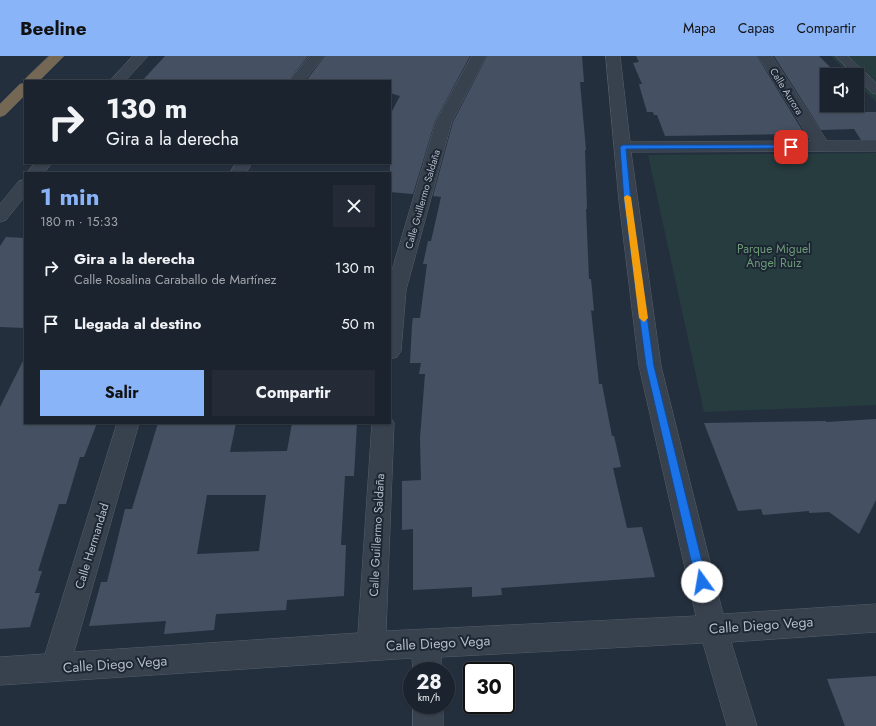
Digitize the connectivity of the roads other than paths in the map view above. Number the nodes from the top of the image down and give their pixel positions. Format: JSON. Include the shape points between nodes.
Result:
{"nodes":[{"id":1,"x":57,"y":56,"type":"edge"},
{"id":2,"x":141,"y":56,"type":"edge"},
{"id":3,"x":316,"y":56,"type":"edge"},
{"id":4,"x":479,"y":56,"type":"edge"},
{"id":5,"x":613,"y":56,"type":"edge"},
{"id":6,"x":764,"y":56,"type":"edge"},
{"id":7,"x":842,"y":56,"type":"edge"},
{"id":8,"x":32,"y":80,"type":"edge"},
{"id":9,"x":118,"y":80,"type":"edge"},
{"id":10,"x":297,"y":80,"type":"edge"},
{"id":11,"x":24,"y":88,"type":"edge"},
{"id":12,"x":876,"y":90,"type":"edge"},
{"id":13,"x":0,"y":112,"type":"edge"},
{"id":14,"x":822,"y":146,"type":"junction"},
{"id":15,"x":876,"y":146,"type":"edge"},
{"id":16,"x":623,"y":147,"type":"junction"},
{"id":17,"x":43,"y":164,"type":"edge"},
{"id":18,"x":36,"y":172,"type":"edge"},
{"id":19,"x":24,"y":187,"type":"edge"},
{"id":20,"x":0,"y":216,"type":"edge"},
{"id":21,"x":391,"y":341,"type":"edge"},
{"id":22,"x":128,"y":424,"type":"edge"},
{"id":23,"x":383,"y":424,"type":"edge"},
{"id":24,"x":876,"y":618,"type":"edge"},
{"id":25,"x":713,"y":628,"type":"junction"},
{"id":26,"x":426,"y":644,"type":"junction"},
{"id":27,"x":371,"y":646,"type":"junction"},
{"id":28,"x":427,"y":662,"type":"edge"},
{"id":29,"x":55,"y":668,"type":"junction"},
{"id":30,"x":0,"y":671,"type":"edge"},
{"id":31,"x":428,"y":714,"type":"edge"},
{"id":32,"x":428,"y":726,"type":"edge"},
{"id":33,"x":742,"y":726,"type":"edge"}],
"edges":[{"from":1,"to":8,"type":"highway"},
{"from":2,"to":9,"type":"street"},
{"from":3,"to":10,"type":"street"},
{"from":4,"to":21,"type":"street","name":"Calle Guillermo Saldaña","via":[[444,121],[396,290]]},
{"from":5,"to":16,"type":"street"},
{"from":6,"to":14,"type":"street","name":"Calle Aurora"},
{"from":7,"to":12,"type":"lane"},
{"from":11,"to":13,"type":"highway"},
{"from":14,"to":15,"type":"street"},
{"from":14,"to":16,"type":"street"},
{"from":16,"to":25,"type":"street","via":[[650,366]]},
{"from":17,"to":18,"type":"street"},
{"from":19,"to":20,"type":"street"},
{"from":22,"to":29,"type":"street","name":"Calle Hermandad"},
{"from":23,"to":27,"type":"street","name":"Calle Guillermo Saldaña"},
{"from":24,"to":25,"type":"street","name":"Calle Diego Vega"},
{"from":25,"to":26,"type":"street","name":"Calle Diego Vega"},
{"from":25,"to":33,"type":"street"},
{"from":26,"to":27,"type":"street","name":"Calle Diego Vega"},
{"from":26,"to":28,"type":"street"},
{"from":27,"to":29,"type":"street","name":"Calle Diego Vega"},
{"from":29,"to":30,"type":"street","name":"Calle Diego Vega"},
{"from":31,"to":32,"type":"street"}]}
